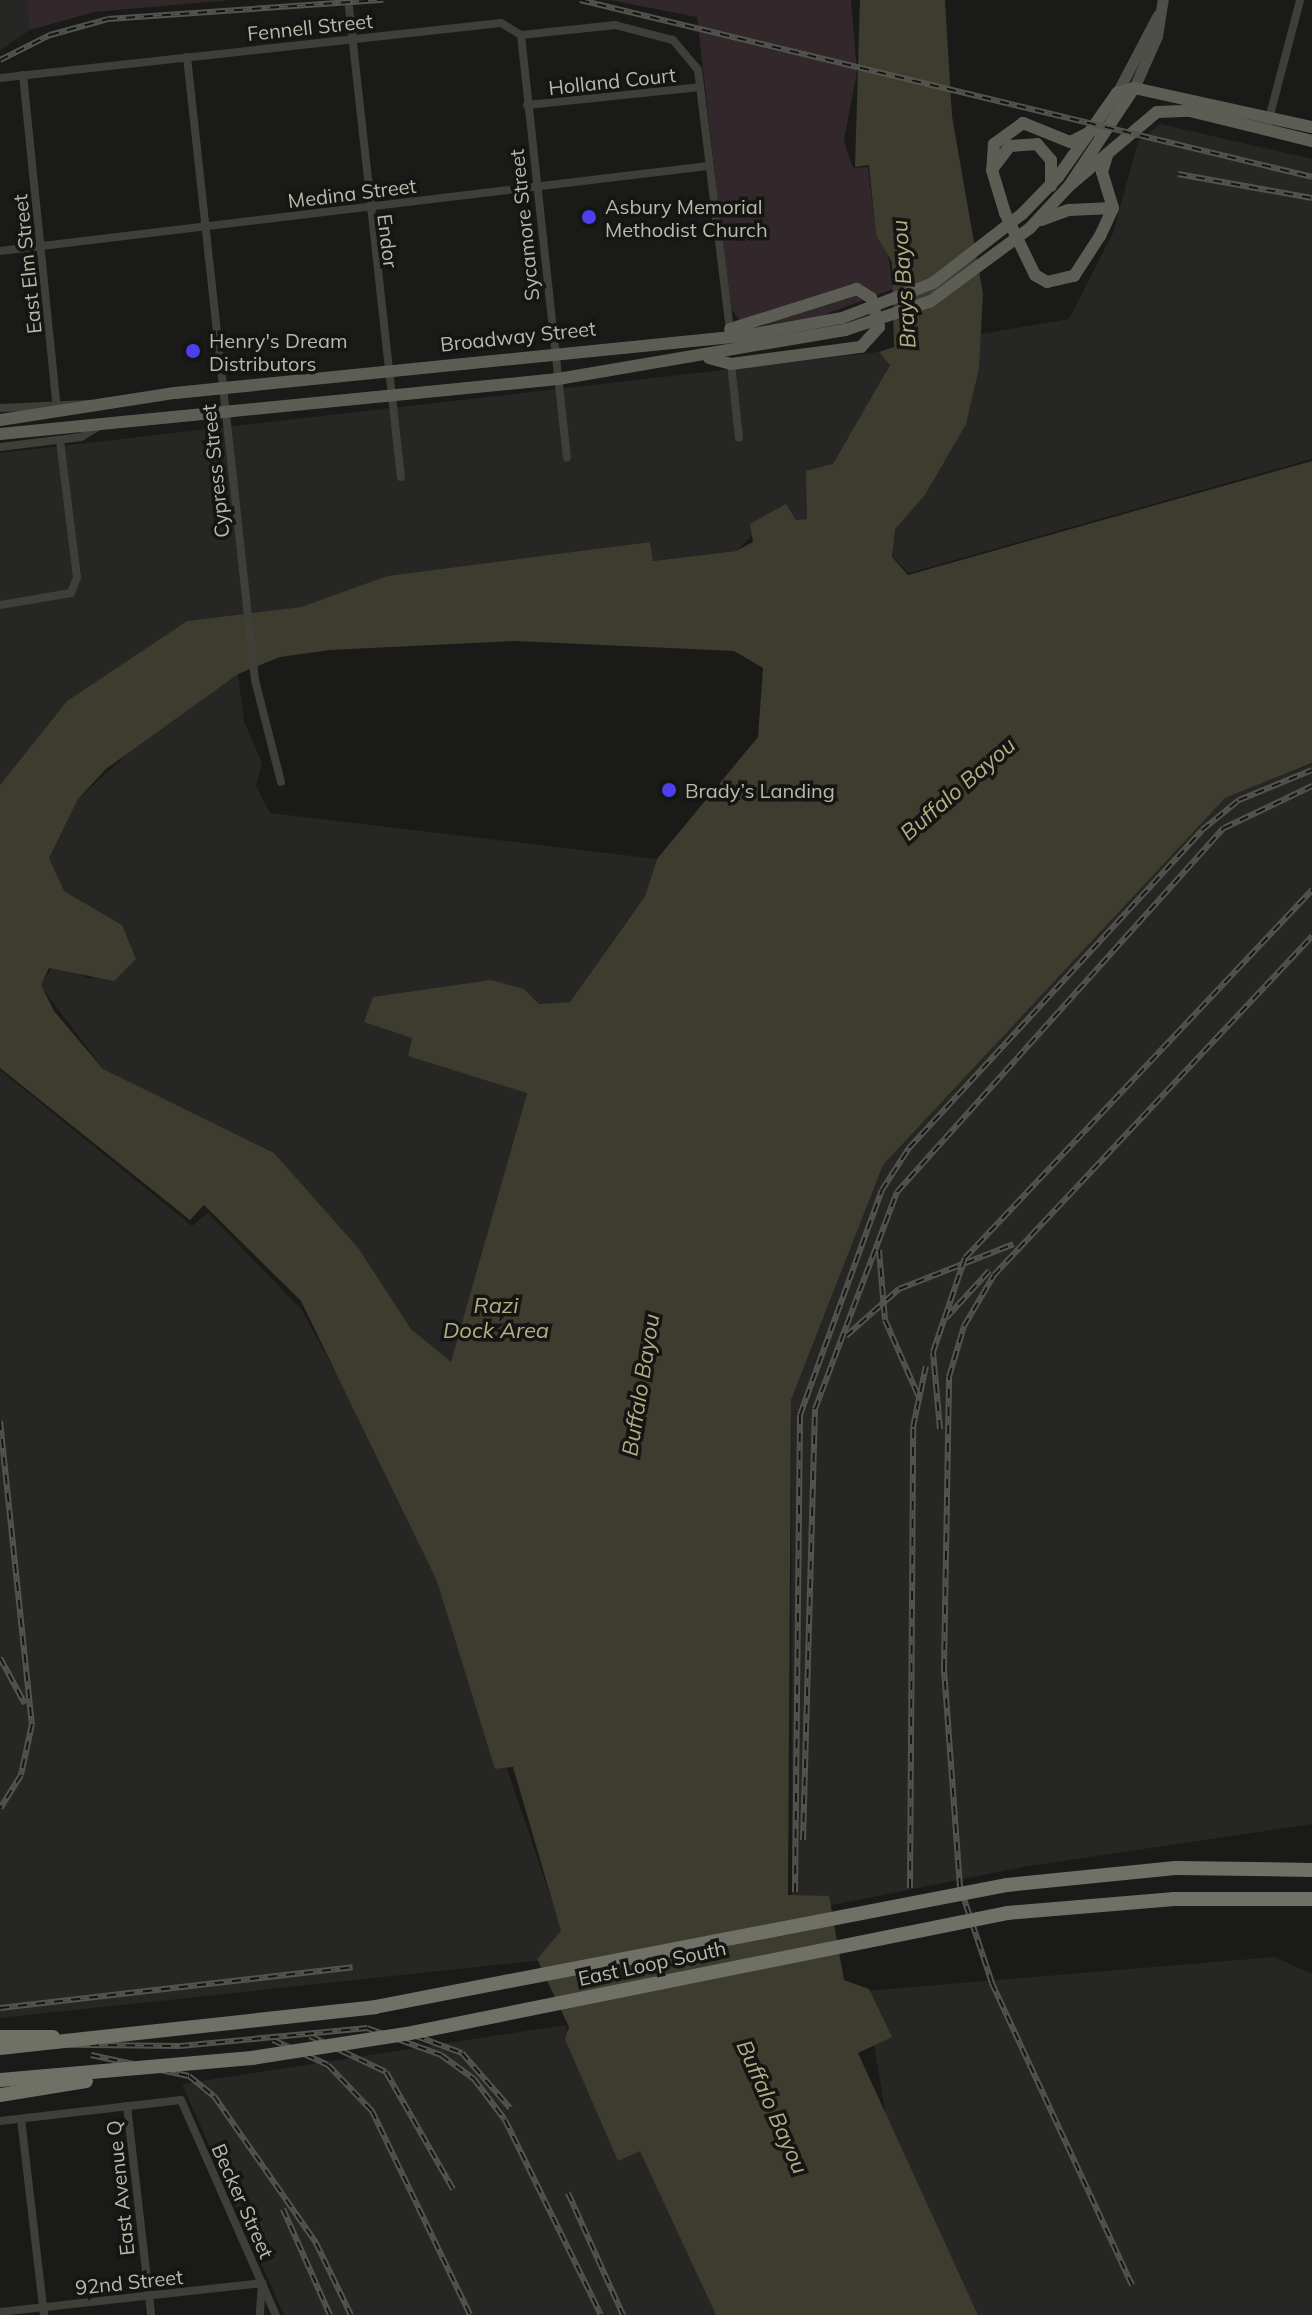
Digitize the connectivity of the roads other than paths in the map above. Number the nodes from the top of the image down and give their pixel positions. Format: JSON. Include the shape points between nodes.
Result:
{"nodes":[{"id":1,"x":1163,"y":0,"type":"edge"},
{"id":2,"x":1300,"y":0,"type":"edge"},
{"id":3,"x":349,"y":7,"type":"dead end"},
{"id":4,"x":1159,"y":14,"type":"junction"},
{"id":5,"x":521,"y":35,"type":"junction"},
{"id":6,"x":351,"y":38,"type":"junction"},
{"id":7,"x":187,"y":57,"type":"junction"},
{"id":8,"x":23,"y":75,"type":"junction"},
{"id":9,"x":0,"y":78,"type":"edge"},
{"id":10,"x":700,"y":87,"type":"junction"},
{"id":11,"x":1134,"y":88,"type":"junction"},
{"id":12,"x":1117,"y":93,"type":"junction"},
{"id":13,"x":527,"y":105,"type":"junction"},
{"id":14,"x":1269,"y":116,"type":"junction"},
{"id":15,"x":1312,"y":127,"type":"edge"},
{"id":16,"x":1096,"y":129,"type":"junction"},
{"id":17,"x":1266,"y":130,"type":"junction"},
{"id":18,"x":1312,"y":141,"type":"edge"},
{"id":19,"x":1107,"y":156,"type":"junction"},
{"id":20,"x":708,"y":166,"type":"junction"},
{"id":21,"x":992,"y":170,"type":"junction"},
{"id":22,"x":536,"y":185,"type":"junction"},
{"id":23,"x":1051,"y":186,"type":"junction"},
{"id":24,"x":1069,"y":186,"type":"junction"},
{"id":25,"x":368,"y":207,"type":"junction"},
{"id":26,"x":1113,"y":208,"type":"junction"},
{"id":27,"x":1034,"y":225,"type":"junction"},
{"id":28,"x":205,"y":226,"type":"junction"},
{"id":29,"x":42,"y":246,"type":"junction"},
{"id":30,"x":0,"y":251,"type":"edge"},
{"id":31,"x":843,"y":324,"type":"junction"},
{"id":32,"x":730,"y":329,"type":"junction"},
{"id":33,"x":680,"y":342,"type":"junction"},
{"id":34,"x":555,"y":352,"type":"junction"},
{"id":35,"x":707,"y":357,"type":"junction"},
{"id":36,"x":731,"y":364,"type":"junction"},
{"id":37,"x":388,"y":370,"type":"junction"},
{"id":38,"x":558,"y":379,"type":"junction"},
{"id":39,"x":222,"y":388,"type":"junction"},
{"id":40,"x":391,"y":397,"type":"junction"},
{"id":41,"x":56,"y":402,"type":"junction"},
{"id":42,"x":100,"y":407,"type":"junction"},
{"id":43,"x":0,"y":408,"type":"edge"},
{"id":44,"x":225,"y":416,"type":"junction"},
{"id":45,"x":0,"y":420,"type":"edge"},
{"id":46,"x":101,"y":425,"type":"junction"},
{"id":47,"x":0,"y":434,"type":"edge"},
{"id":48,"x":739,"y":438,"type":"dead end"},
{"id":49,"x":60,"y":440,"type":"junction"},
{"id":50,"x":0,"y":447,"type":"edge"},
{"id":51,"x":567,"y":458,"type":"dead end"},
{"id":52,"x":401,"y":477,"type":"dead end"},
{"id":53,"x":0,"y":605,"type":"edge"},
{"id":54,"x":281,"y":782,"type":"dead end"},
{"id":55,"x":1312,"y":1870,"type":"edge"},
{"id":56,"x":1312,"y":1899,"type":"edge"},
{"id":57,"x":129,"y":2036,"type":"junction"},
{"id":58,"x":0,"y":2037,"type":"edge"},
{"id":59,"x":0,"y":2048,"type":"edge"},
{"id":60,"x":190,"y":2064,"type":"junction"},
{"id":61,"x":0,"y":2080,"type":"edge"},
{"id":62,"x":0,"y":2095,"type":"edge"},
{"id":63,"x":127,"y":2106,"type":"junction"},
{"id":64,"x":21,"y":2119,"type":"junction"},
{"id":65,"x":0,"y":2121,"type":"edge"},
{"id":66,"x":262,"y":2283,"type":"junction"},
{"id":67,"x":148,"y":2296,"type":"junction"},
{"id":68,"x":43,"y":2311,"type":"edge"},
{"id":69,"x":0,"y":2312,"type":"edge"},
{"id":70,"x":151,"y":2315,"type":"edge"},
{"id":71,"x":260,"y":2315,"type":"edge"},
{"id":72,"x":276,"y":2315,"type":"edge"}],
"edges":[{"from":1,"to":4,"type":"main road"},
{"from":2,"to":14,"type":"street"},
{"from":3,"to":6,"type":"street","name":"Endor"},
{"from":4,"to":11,"type":"main road"},
{"from":4,"to":12,"type":"main road"},
{"from":5,"to":6,"type":"street","name":"Fennell Street","via":[[501,23]]},
{"from":5,"to":10,"type":"street","name":"Fennell Street","via":[[615,25],[673,40],[698,70]]},
{"from":5,"to":13,"type":"street","name":"Sycamore Street"},
{"from":6,"to":7,"type":"street","name":"Fennell Street"},
{"from":6,"to":25,"type":"street","name":"Endor"},
{"from":7,"to":8,"type":"street","name":"Fennell Street"},
{"from":7,"to":28,"type":"street","name":"Cypress Street"},
{"from":8,"to":9,"type":"street","name":"Fennell Street"},
{"from":8,"to":29,"type":"street","name":"East Elm Street"},
{"from":10,"to":13,"type":"street","name":"Holland Court"},
{"from":10,"to":20,"type":"street"},
{"from":11,"to":12,"type":"main road"},
{"from":11,"to":14,"type":"main road"},
{"from":11,"to":24,"type":"main road"},
{"from":12,"to":16,"type":"main road","name":"Broadway Street"},
{"from":13,"to":22,"type":"street","name":"Sycamore Street"},
{"from":14,"to":15,"type":"main road"},
{"from":14,"to":17,"type":"street"},
{"from":16,"to":21,"type":"main road","via":[[1070,142],[1040,125],[1011,126],[994,144]]},
{"from":16,"to":23,"type":"main road","name":"Broadway Street"},
{"from":17,"to":18,"type":"main road"},
{"from":17,"to":19,"type":"main road","via":[[1190,111],[1157,112]]},
{"from":19,"to":24,"type":"main road"},
{"from":19,"to":26,"type":"main road","via":[[1102,172]]},
{"from":20,"to":22,"type":"street","name":"Medina Street"},
{"from":20,"to":32,"type":"street"},
{"from":21,"to":23,"type":"main road","via":[[1010,146],[1037,144],[1051,160]]},
{"from":21,"to":26,"type":"main road","via":[[1022,252],[1047,282],[1074,276],[1089,260]]},
{"from":22,"to":25,"type":"street","name":"Medina Street"},
{"from":22,"to":34,"type":"street","name":"Sycamore Street"},
{"from":23,"to":31,"type":"main road","name":"Broadway Street","bridge":true,"via":[[933,283]]},
{"from":24,"to":27,"type":"main road"},
{"from":25,"to":28,"type":"street","name":"Medina Street"},
{"from":25,"to":37,"type":"street","name":"Endor"},
{"from":26,"to":27,"type":"main road","via":[[1069,210]]},
{"from":27,"to":31,"type":"main road","name":"Broadway Street","bridge":true,"via":[[931,301]]},
{"from":28,"to":29,"type":"street","name":"Medina Street"},
{"from":28,"to":39,"type":"street","name":"Cypress Street"},
{"from":29,"to":30,"type":"street","name":"Medina Street"},
{"from":29,"to":41,"type":"street","name":"East Elm Street"},
{"from":31,"to":33,"type":"main road","name":"Broadway Street"},
{"from":31,"to":35,"type":"main road","name":"Broadway Street"},
{"from":32,"to":33,"type":"main road"},
{"from":32,"to":36,"type":"main road","via":[[857,289],[871,298],[879,327],[861,347]]},
{"from":33,"to":34,"type":"main road","name":"Broadway Street"},
{"from":34,"to":37,"type":"main road","name":"Broadway Street"},
{"from":34,"to":38,"type":"street","name":"Sycamore Street"},
{"from":35,"to":36,"type":"main road"},
{"from":35,"to":38,"type":"main road","name":"Broadway Street"},
{"from":36,"to":48,"type":"street"},
{"from":37,"to":39,"type":"main road","name":"Broadway Street"},
{"from":37,"to":40,"type":"street","name":"Endor"},
{"from":38,"to":40,"type":"main road","name":"Broadway Street"},
{"from":38,"to":51,"type":"street","name":"Sycamore Street"},
{"from":39,"to":42,"type":"main road","name":"Broadway Street"},
{"from":39,"to":44,"type":"street","name":"Cypress Street"},
{"from":40,"to":44,"type":"main road","name":"Broadway Street"},
{"from":40,"to":52,"type":"street","name":"Endor"},
{"from":41,"to":42,"type":"street","name":"Broadway Street"},
{"from":41,"to":43,"type":"street","name":"Broadway Street"},
{"from":42,"to":45,"type":"main road","name":"Broadway Street"},
{"from":44,"to":46,"type":"main road","name":"Broadway Street"},
{"from":44,"to":54,"type":"street","name":"Cypress Street","via":[[255,680]]},
{"from":46,"to":47,"type":"main road","name":"Broadway Street"},
{"from":46,"to":49,"type":"street","name":"Broadway Street"},
{"from":49,"to":50,"type":"street","name":"Broadway Street"},
{"from":49,"to":53,"type":"street","via":[[77,577],[71,593]]},
{"from":55,"to":57,"type":"highway","name":"East Loop South","bridge":true,"via":[[1175,1868],[1007,1885],[405,2002]]},
{"from":56,"to":60,"type":"highway","name":"East Loop South","bridge":true,"via":[[1174,1899],[1007,1913],[406,2034]]},
{"from":57,"to":58,"type":"highway","bridge":true},
{"from":57,"to":59,"type":"highway","name":"East Loop South","bridge":true},
{"from":60,"to":61,"type":"highway","name":"East Loop South","bridge":true},
{"from":60,"to":62,"type":"highway","bridge":true},
{"from":63,"to":64,"type":"street"},
{"from":63,"to":66,"type":"street","name":"Becker Street","via":[[181,2100]]},
{"from":63,"to":67,"type":"street","name":"East Avenue Q"},
{"from":64,"to":65,"type":"street"},
{"from":64,"to":68,"type":"street"},
{"from":66,"to":67,"type":"street","name":"92nd Street"},
{"from":66,"to":71,"type":"street"},
{"from":66,"to":72,"type":"street","name":"Becker Street"},
{"from":67,"to":68,"type":"street","name":"92nd Street"},
{"from":67,"to":70,"type":"street","name":"East Avenue Q"},
{"from":68,"to":69,"type":"street","name":"92nd Street"}]}
